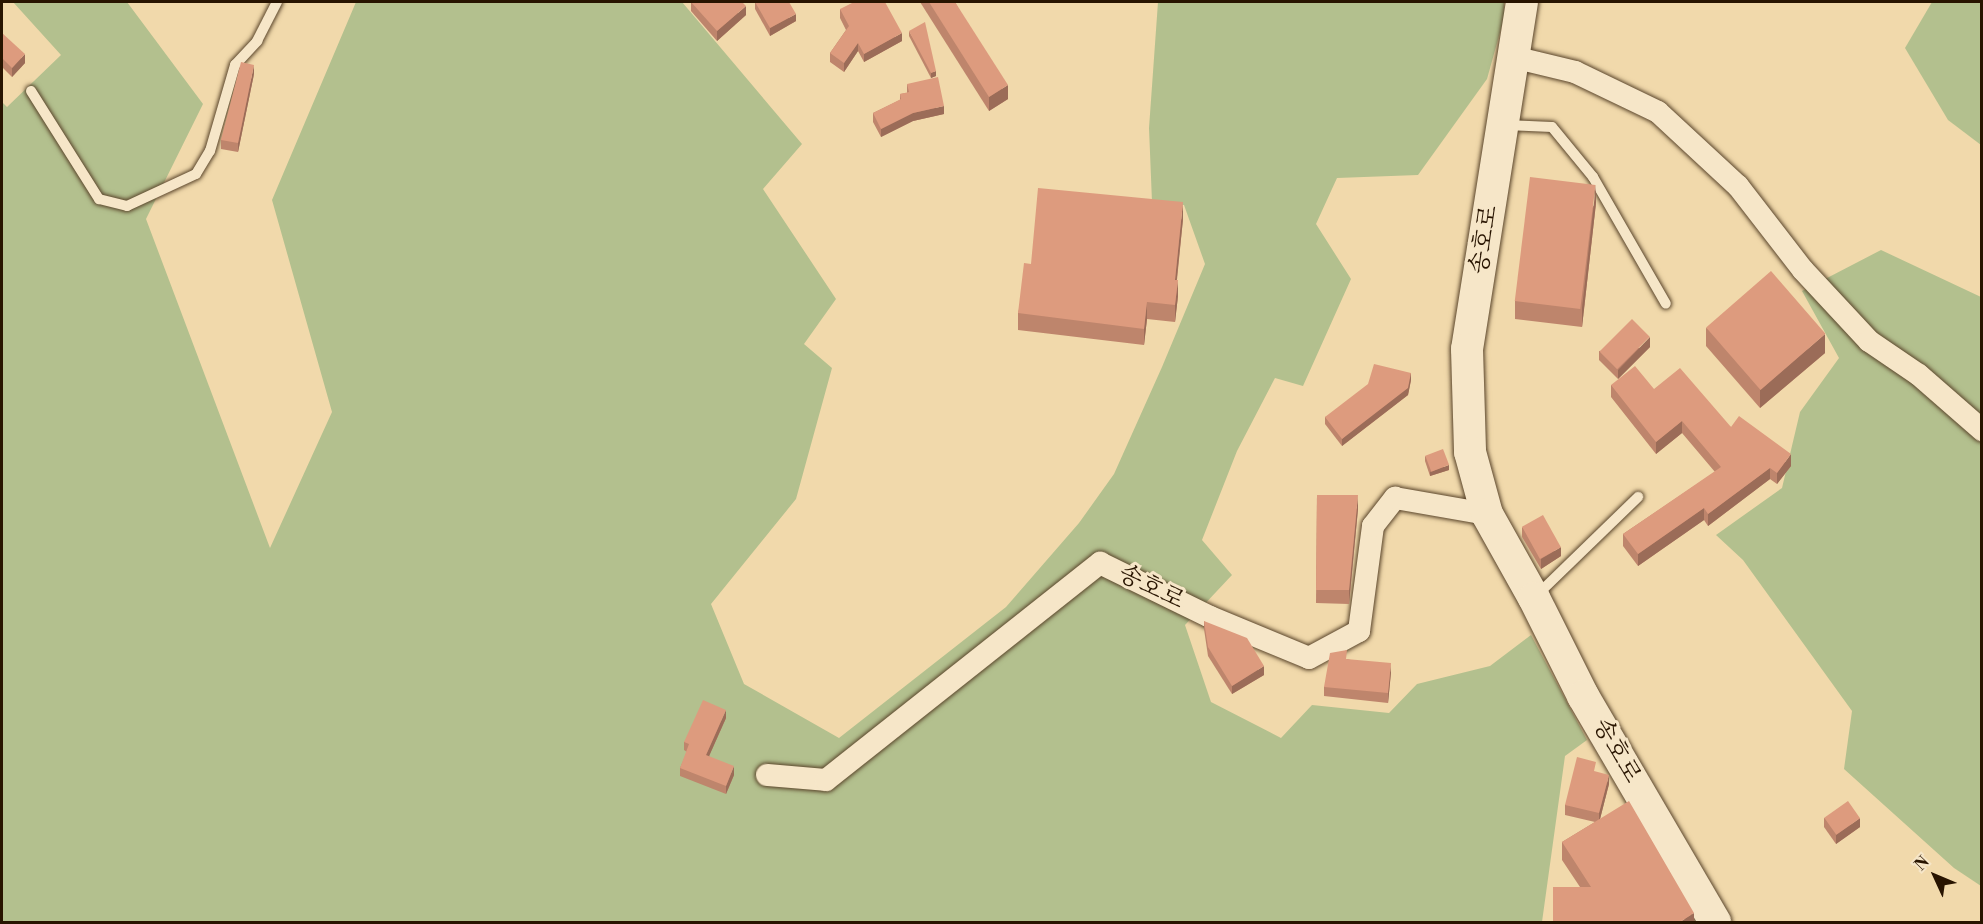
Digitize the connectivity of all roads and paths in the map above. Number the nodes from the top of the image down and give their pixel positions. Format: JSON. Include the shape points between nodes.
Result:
{"nodes":[{"id":1,"x":277,"y":2,"type":"edge"},
{"id":2,"x":1522,"y":2,"type":"edge"},
{"id":3,"x":1513,"y":57,"type":"junction"},
{"id":4,"x":31,"y":91,"type":"dead end"},
{"id":5,"x":1503,"y":124,"type":"junction"},
{"id":6,"x":1666,"y":304,"type":"dead end"},
{"id":7,"x":1982,"y":430,"type":"edge"},
{"id":8,"x":1638,"y":497,"type":"dead end"},
{"id":9,"x":1486,"y":514,"type":"junction"},
{"id":10,"x":1534,"y":598,"type":"junction"},
{"id":11,"x":767,"y":775,"type":"dead end"},
{"id":12,"x":1715,"y":922,"type":"edge"}],
"edges":[{"from":1,"to":4,"type":"lane","via":[[257,41],[235,65],[210,152],[196,174],[127,206],[99,199]]},
{"from":2,"to":3,"type":"main road","name":"송호로"},
{"from":3,"to":5,"type":"main road","name":"송호로"},
{"from":3,"to":7,"type":"street","via":[[1575,72],[1658,112],[1738,186],[1803,270],[1869,341],[1919,375]]},
{"from":5,"to":6,"type":"lane","via":[[1552,127],[1593,177]]},
{"from":5,"to":9,"type":"main road","name":"송호로","via":[[1467,349],[1470,452]]},
{"from":8,"to":10,"type":"lane"},
{"from":9,"to":10,"type":"main road","name":"송호로"},
{"from":9,"to":11,"type":"street","name":"송호로","via":[[1395,498],[1373,526],[1359,631],[1309,658],[1210,617],[1100,563],[826,780]]},
{"from":10,"to":12,"type":"main road","name":"송호로","via":[[1583,696]]}]}
